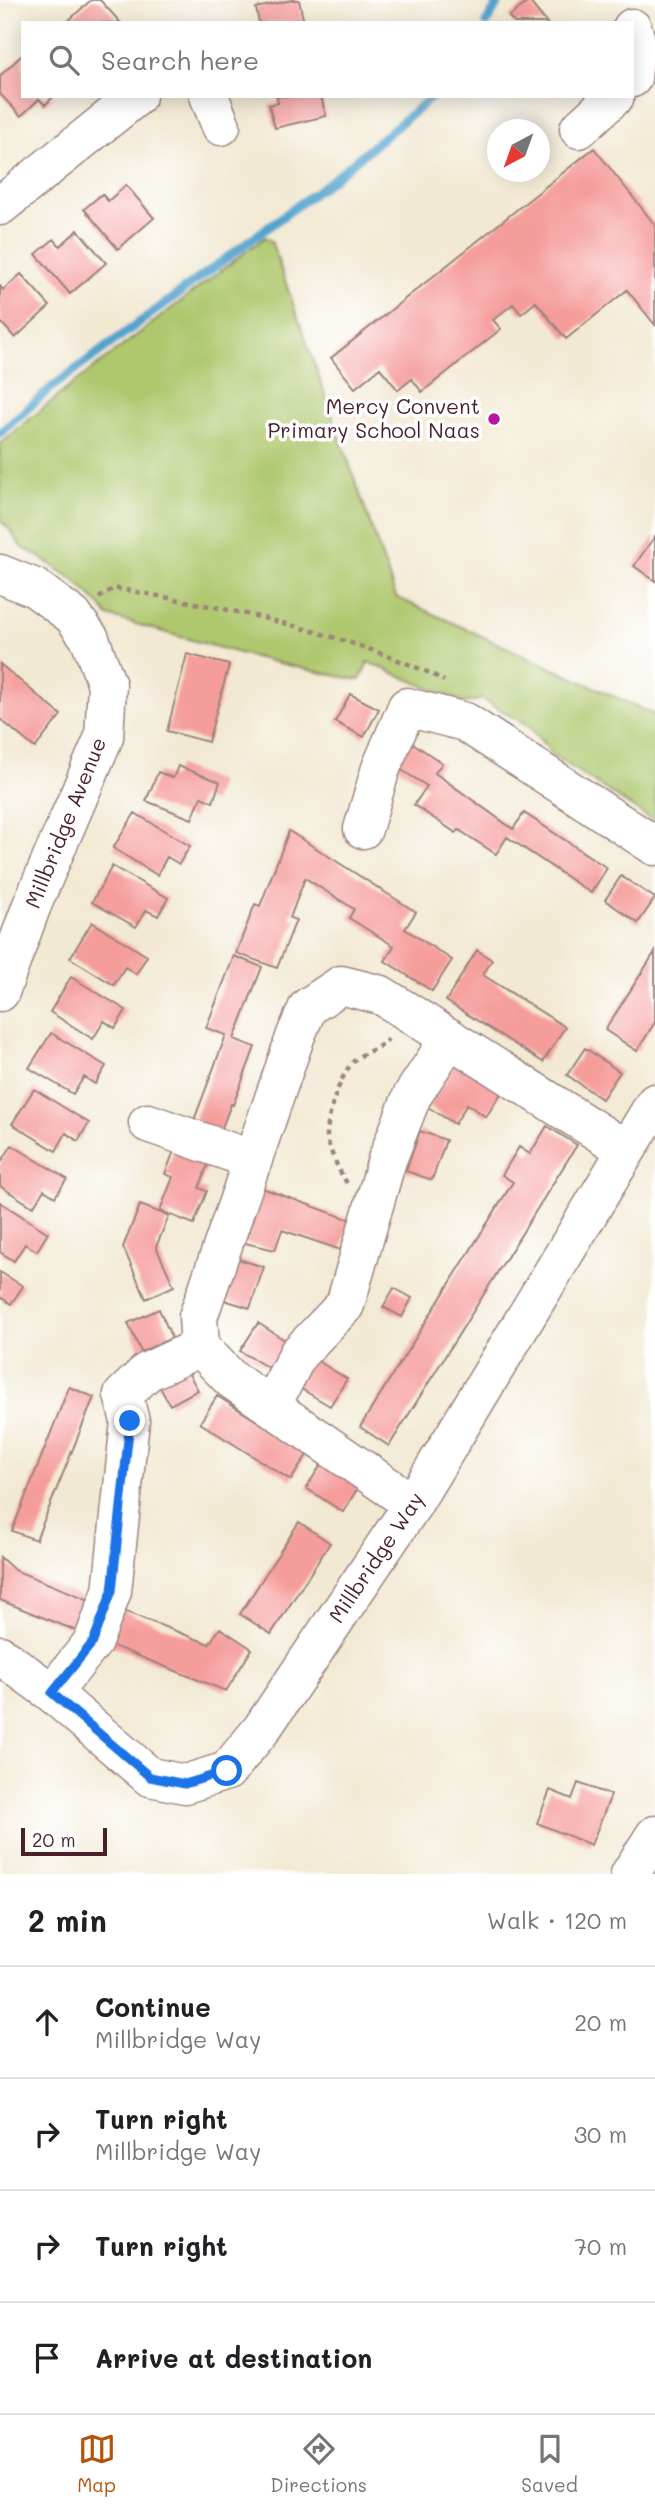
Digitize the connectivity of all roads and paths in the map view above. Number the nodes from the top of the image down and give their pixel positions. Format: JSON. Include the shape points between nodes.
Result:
{"nodes":[{"id":1,"x":624,"y":0,"type":"edge"},
{"id":2,"x":630,"y":21,"type":"edge"},
{"id":3,"x":634,"y":34,"type":"edge"},
{"id":4,"x":634,"y":59,"type":"edge"},
{"id":5,"x":135,"y":98,"type":"edge"},
{"id":6,"x":613,"y":98,"type":"edge"},
{"id":7,"x":579,"y":129,"type":"dead end"},
{"id":8,"x":0,"y":206,"type":"edge"},
{"id":9,"x":0,"y":574,"type":"edge"},
{"id":10,"x":73,"y":616,"type":"junction"},
{"id":11,"x":443,"y":716,"type":"junction"},
{"id":12,"x":363,"y":829,"type":"dead end"},
{"id":13,"x":655,"y":846,"type":"edge"},
{"id":14,"x":0,"y":992,"type":"edge"},
{"id":15,"x":408,"y":1012,"type":"junction"},
{"id":16,"x":450,"y":1038,"type":"junction"},
{"id":17,"x":655,"y":1103,"type":"edge"},
{"id":18,"x":148,"y":1123,"type":"dead end"},
{"id":19,"x":625,"y":1149,"type":"junction"},
{"id":20,"x":253,"y":1160,"type":"junction"},
{"id":21,"x":371,"y":1214,"type":"junction"},
{"id":22,"x":200,"y":1347,"type":"junction"},
{"id":23,"x":271,"y":1406,"type":"junction"},
{"id":24,"x":413,"y":1504,"type":"junction"},
{"id":25,"x":0,"y":1655,"type":"edge"},
{"id":26,"x":52,"y":1693,"type":"junction"},
{"id":27,"x":655,"y":1835,"type":"edge"},
{"id":28,"x":630,"y":1874,"type":"edge"}],
"edges":[{"from":1,"to":2,"type":"street"},
{"from":3,"to":4,"type":"street"},
{"from":5,"to":8,"type":"street"},
{"from":6,"to":7,"type":"street"},
{"from":9,"to":10,"type":"street","via":[[35,588]]},
{"from":10,"to":11,"type":"path","via":[[114,588],[308,629],[417,667],[452,685]]},
{"from":10,"to":14,"type":"street","name":"Millbridge Avenue","via":[[90,639],[107,685],[104,737]]},
{"from":11,"to":12,"type":"street","via":[[407,707],[381,768]]},
{"from":11,"to":13,"type":"street","via":[[465,722]]},
{"from":15,"to":16,"type":"street"},
{"from":15,"to":20,"type":"street","via":[[381,995],[341,985],[309,1007]]},
{"from":15,"to":21,"type":"path","via":[[382,1045],[356,1059],[340,1080],[327,1135],[341,1174]]},
{"from":16,"to":19,"type":"street"},
{"from":16,"to":21,"type":"street","via":[[412,1096]]},
{"from":17,"to":19,"type":"street","name":"Millbridge Way"},
{"from":18,"to":20,"type":"street"},
{"from":19,"to":24,"type":"street","name":"Millbridge Way"},
{"from":20,"to":22,"type":"street","via":[[198,1317]]},
{"from":21,"to":23,"type":"street","via":[[345,1306],[298,1354]]},
{"from":22,"to":23,"type":"street","via":[[231,1379]]},
{"from":22,"to":26,"type":"street","via":[[146,1372],[123,1395],[130,1421],[112,1591],[93,1642]]},
{"from":23,"to":24,"type":"street"},
{"from":24,"to":26,"type":"street","name":"Millbridge Way","via":[[261,1730],[227,1771],[185,1784],[150,1777]]},
{"from":25,"to":26,"type":"street","name":"Millbridge Way"},
{"from":27,"to":28,"type":"street"}]}
